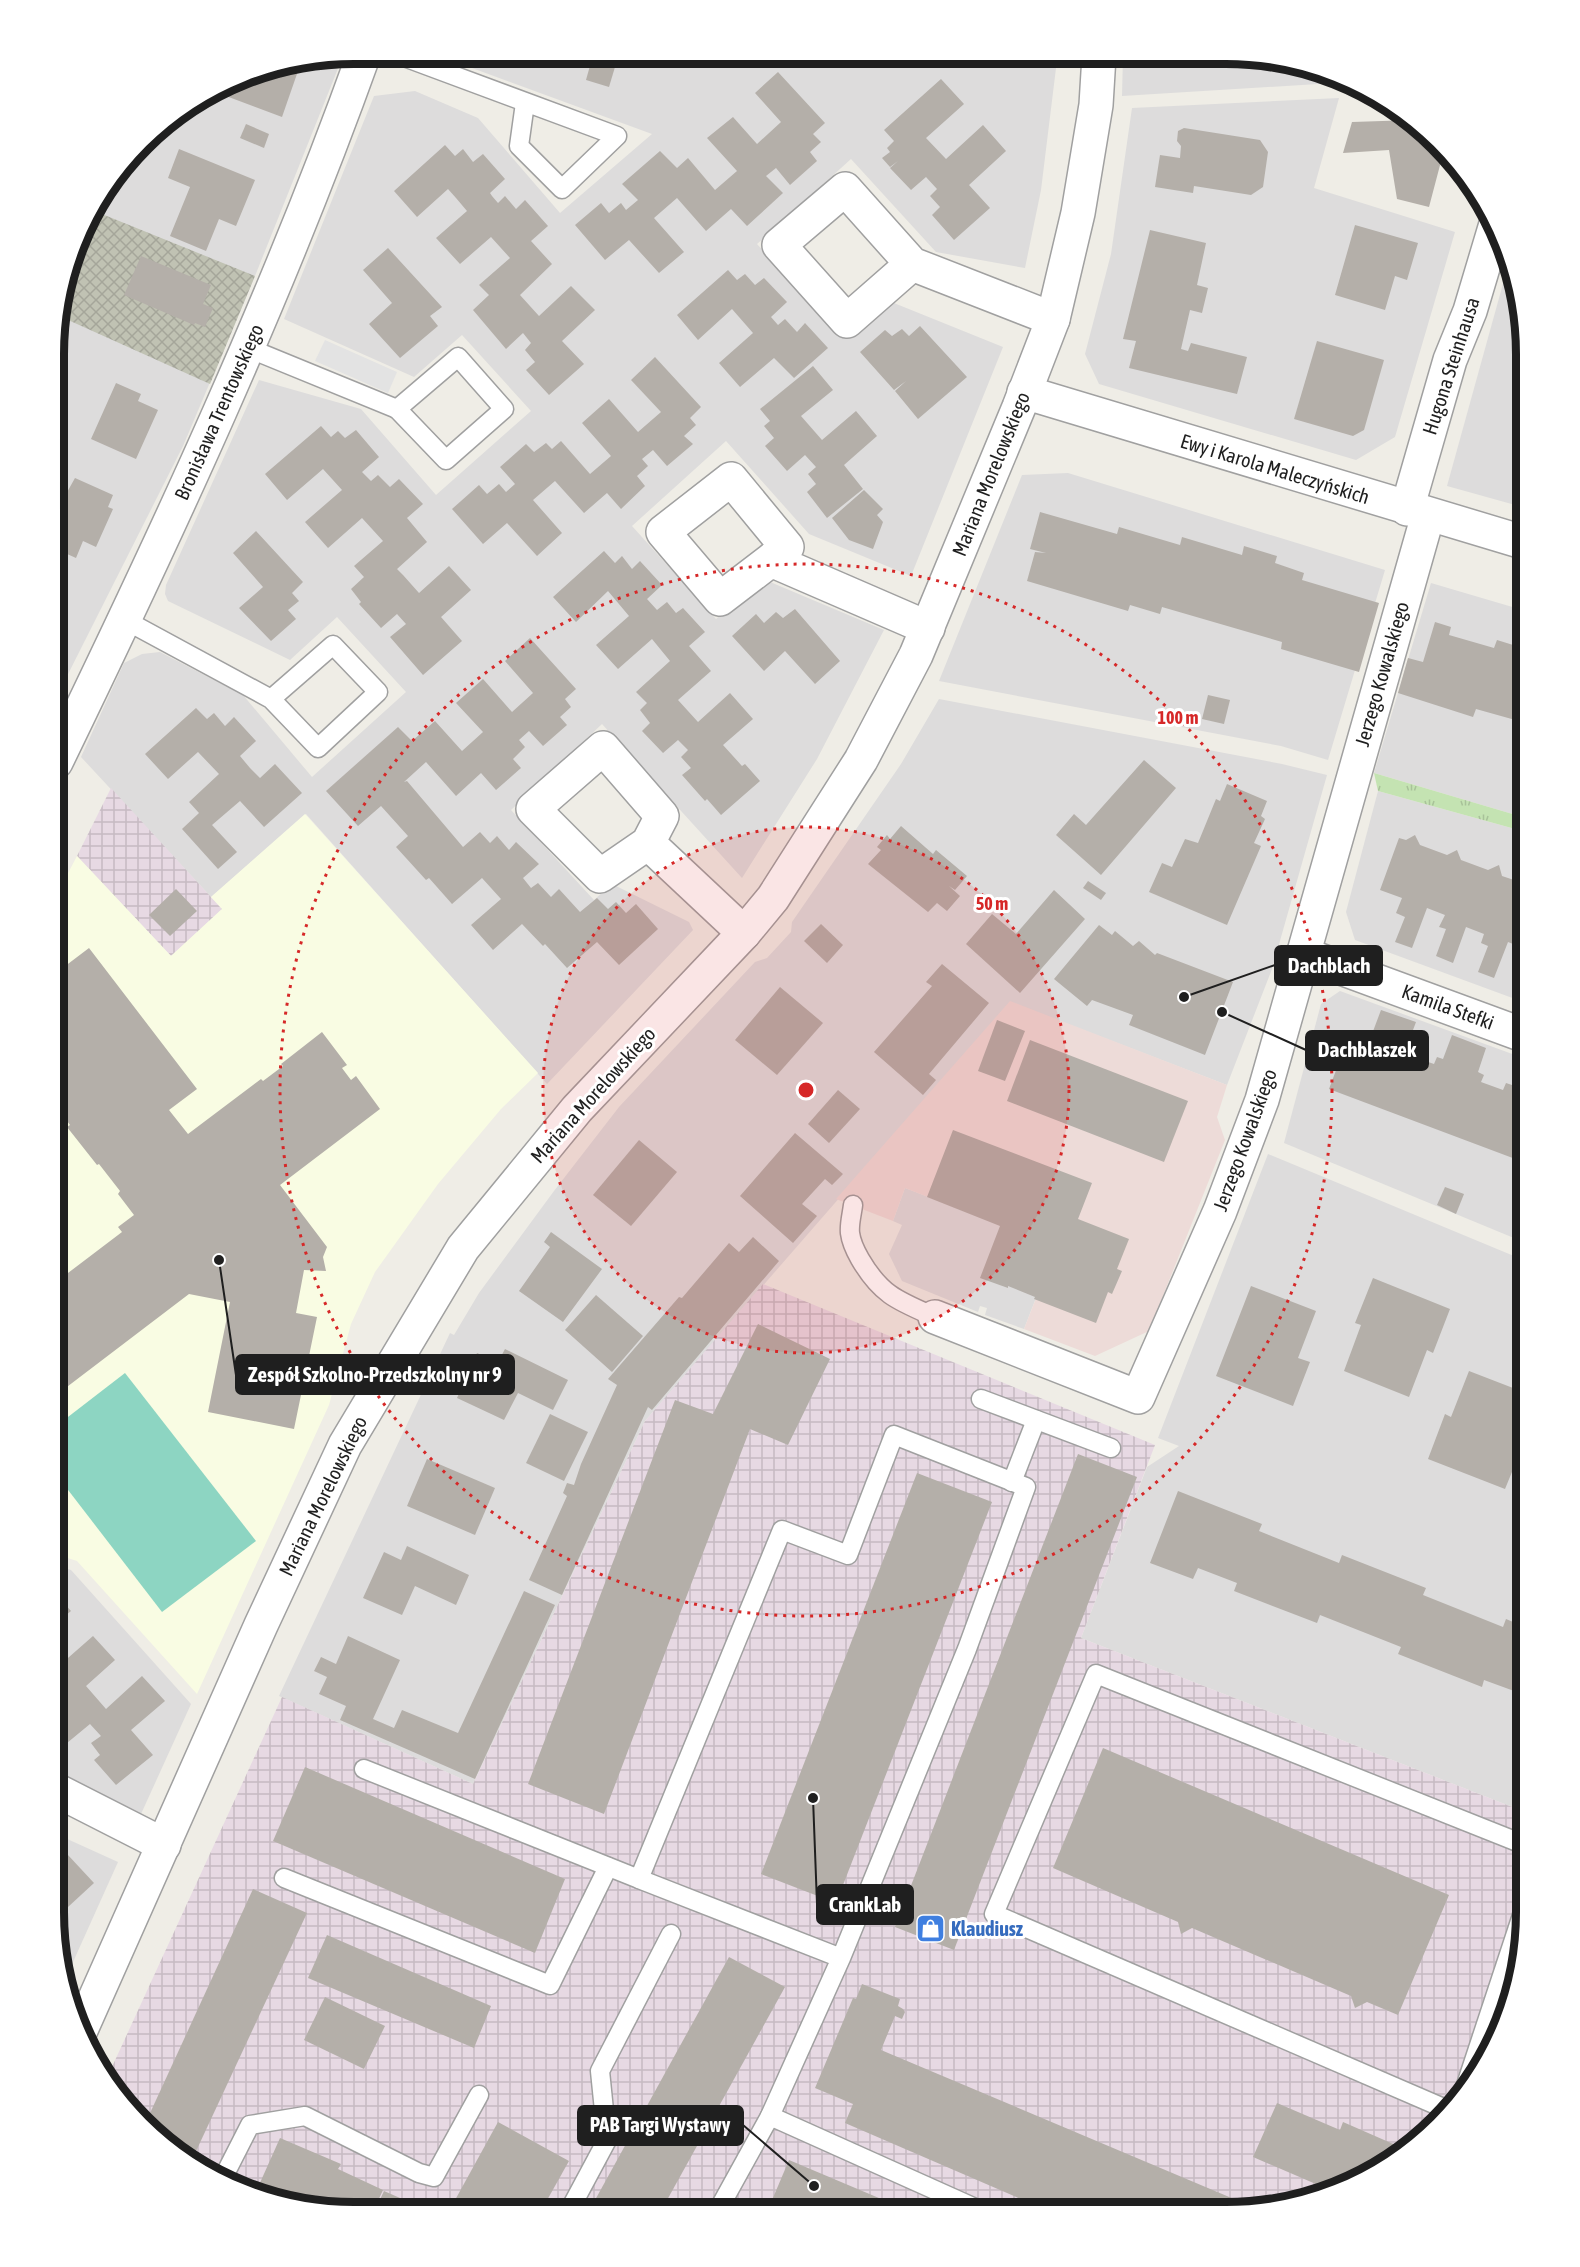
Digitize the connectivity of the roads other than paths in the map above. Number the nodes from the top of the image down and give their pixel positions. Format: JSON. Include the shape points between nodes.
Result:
{"nodes":[{"id":1,"x":360,"y":64,"type":"edge"},
{"id":2,"x":422,"y":64,"type":"edge"},
{"id":3,"x":1099,"y":64,"type":"edge"},
{"id":4,"x":525,"y":103,"type":"junction"},
{"id":5,"x":1491,"y":240,"type":"edge"},
{"id":6,"x":912,"y":264,"type":"dead end"},
{"id":7,"x":1053,"y":319,"type":"junction"},
{"id":8,"x":248,"y":348,"type":"junction"},
{"id":9,"x":1024,"y":392,"type":"junction"},
{"id":10,"x":397,"y":409,"type":"junction"},
{"id":11,"x":1418,"y":512,"type":"junction"},
{"id":12,"x":1516,"y":540,"type":"edge"},
{"id":13,"x":771,"y":560,"type":"dead end"},
{"id":14,"x":125,"y":620,"type":"junction"},
{"id":15,"x":927,"y":628,"type":"junction"},
{"id":16,"x":271,"y":699,"type":"junction"},
{"id":17,"x":64,"y":746,"type":"edge"},
{"id":18,"x":648,"y":843,"type":"dead end"},
{"id":19,"x":744,"y":933,"type":"junction"},
{"id":20,"x":1303,"y":954,"type":"junction"},
{"id":21,"x":1516,"y":1032,"type":"edge"},
{"id":22,"x":853,"y":1205,"type":"dead end"},
{"id":23,"x":935,"y":1317,"type":"joint"},
{"id":24,"x":981,"y":1398,"type":"dead end"},
{"id":25,"x":1036,"y":1420,"type":"junction"},
{"id":26,"x":1111,"y":1448,"type":"dead end"},
{"id":27,"x":1012,"y":1482,"type":"junction"},
{"id":28,"x":364,"y":1769,"type":"dead end"},
{"id":29,"x":64,"y":1794,"type":"edge"},
{"id":30,"x":1516,"y":1841,"type":"edge"},
{"id":31,"x":164,"y":1845,"type":"junction"},
{"id":32,"x":608,"y":1867,"type":"junction"},
{"id":33,"x":284,"y":1878,"type":"dead end"},
{"id":34,"x":639,"y":1879,"type":"junction"},
{"id":35,"x":671,"y":1934,"type":"dead end"},
{"id":36,"x":1514,"y":1939,"type":"edge"},
{"id":37,"x":841,"y":1958,"type":"junction"},
{"id":38,"x":86,"y":2020,"type":"edge"},
{"id":39,"x":1473,"y":2064,"type":"edge"},
{"id":40,"x":479,"y":2095,"type":"dead end"},
{"id":41,"x":1441,"y":2107,"type":"edge"},
{"id":42,"x":770,"y":2116,"type":"junction"},
{"id":43,"x":226,"y":2173,"type":"edge"},
{"id":44,"x":573,"y":2202,"type":"edge"},
{"id":45,"x":723,"y":2202,"type":"edge"},
{"id":46,"x":962,"y":2202,"type":"edge"}],
"edges":[{"from":1,"to":8,"type":"street","name":"Bronisława Trentowskiego"},
{"from":2,"to":4,"type":"lane"},
{"from":3,"to":7,"type":"street","name":"Mariana Morelowskiego","via":[[1096,105],[1078,213]]},
{"from":4,"to":4,"type":"lane","via":[[597,129],[617,136],[562,189],[519,147]]},
{"from":5,"to":11,"type":"street","name":"Hugona Steinhausa","via":[[1470,311],[1450,360]]},
{"from":6,"to":7,"type":"street"},
{"from":7,"to":9,"type":"street","name":"Mariana Morelowskiego"},
{"from":8,"to":10,"type":"lane"},
{"from":8,"to":14,"type":"street","name":"Bronisława Trentowskiego"},
{"from":9,"to":11,"type":"street","name":"Ewy i Karola Maleczyńskich"},
{"from":9,"to":15,"type":"street","name":"Mariana Morelowskiego"},
{"from":10,"to":10,"type":"lane","via":[[458,357],[504,409],[446,460]]},
{"from":11,"to":12,"type":"street","name":"Ewy i Karola Maleczyńskich"},
{"from":11,"to":20,"type":"street","name":"Jerzego Kowalskiego"},
{"from":13,"to":15,"type":"street"},
{"from":14,"to":16,"type":"lane"},
{"from":14,"to":17,"type":"street","name":"Bronisława Trentowskiego"},
{"from":15,"to":19,"type":"street","name":"Mariana Morelowskiego","via":[[861,760],[772,898]]},
{"from":16,"to":16,"type":"lane","via":[[333,645],[378,692],[318,748]]},
{"from":18,"to":19,"type":"street"},
{"from":19,"to":31,"type":"street","name":"Mariana Morelowskiego","via":[[577,1109],[463,1248],[345,1445]]},
{"from":20,"to":21,"type":"street","name":"Kamila Stefki"},
{"from":20,"to":23,"type":"street","name":"Jerzego Kowalskiego","via":[[1262,1100],[1220,1210],[1138,1397]]},
{"from":22,"to":23,"type":"lane","name":"Jerzego Kowalskiego","via":[[850,1234],[871,1278],[886,1293]]},
{"from":24,"to":25,"type":"lane"},
{"from":25,"to":26,"type":"lane"},
{"from":25,"to":27,"type":"lane"},
{"from":27,"to":34,"type":"lane","via":[[894,1435],[848,1556],[782,1530]]},
{"from":27,"to":37,"type":"lane","via":[[1026,1487],[967,1649]]},
{"from":28,"to":32,"type":"lane"},
{"from":29,"to":31,"type":"street"},
{"from":30,"to":41,"type":"lane","via":[[1096,1674],[994,1914]]},
{"from":31,"to":38,"type":"street","name":"Mariana Morelowskiego"},
{"from":32,"to":33,"type":"lane","via":[[550,1985]]},
{"from":32,"to":34,"type":"lane"},
{"from":34,"to":37,"type":"lane"},
{"from":35,"to":44,"type":"lane","via":[[600,2071],[607,2140]]},
{"from":36,"to":39,"type":"lane"},
{"from":37,"to":42,"type":"lane"},
{"from":40,"to":43,"type":"lane","via":[[434,2177],[306,2116],[250,2125]]},
{"from":42,"to":45,"type":"lane"},
{"from":42,"to":46,"type":"lane"}]}
